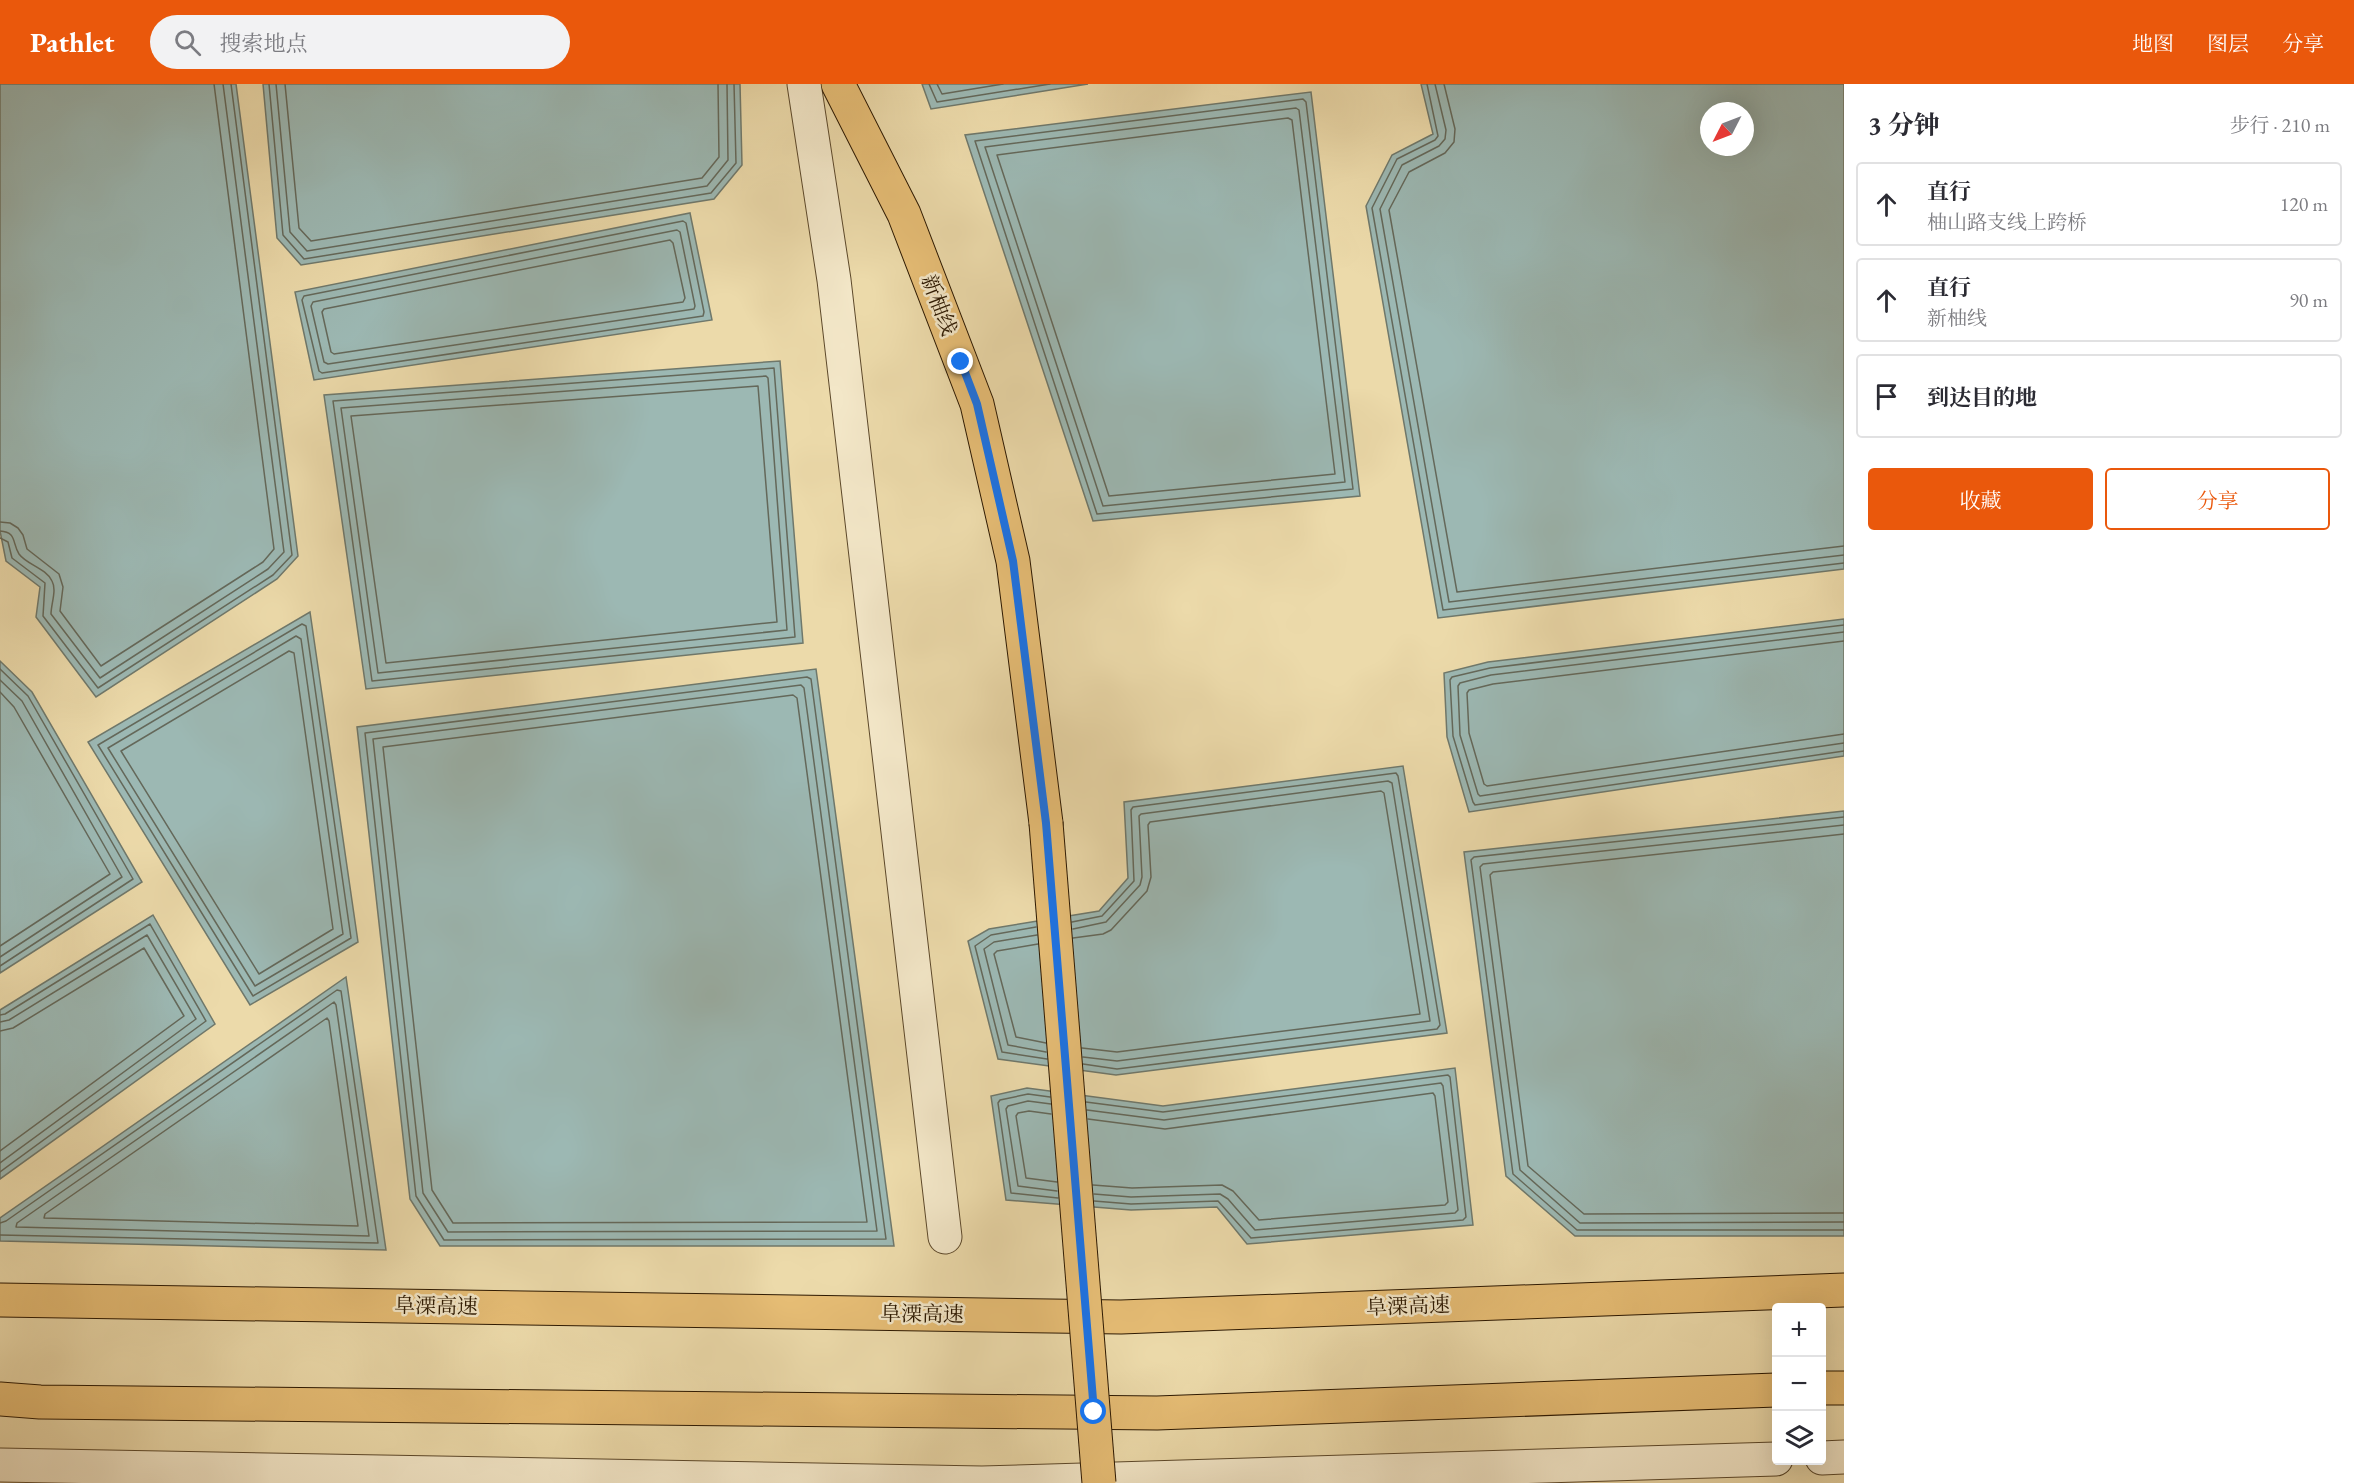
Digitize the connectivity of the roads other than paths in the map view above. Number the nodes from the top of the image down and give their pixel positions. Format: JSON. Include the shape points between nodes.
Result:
{"nodes":[{"id":1,"x":804,"y":84,"type":"edge"},
{"id":2,"x":838,"y":84,"type":"edge"},
{"id":3,"x":945,"y":1237,"type":"dead end"},
{"id":4,"x":1844,"y":1290,"type":"edge"},
{"id":5,"x":0,"y":1300,"type":"edge"},
{"id":6,"x":1826,"y":1388,"type":"edge"},
{"id":7,"x":1844,"y":1388,"type":"edge"},
{"id":8,"x":1772,"y":1390,"type":"edge"},
{"id":9,"x":0,"y":1399,"type":"edge"},
{"id":10,"x":1844,"y":1457,"type":"edge"},
{"id":11,"x":1826,"y":1458,"type":"edge"},
{"id":12,"x":1772,"y":1459,"type":"edge"},
{"id":13,"x":0,"y":1465,"type":"edge"},
{"id":14,"x":982,"y":1483,"type":"edge"},
{"id":15,"x":1099,"y":1483,"type":"edge"}],
"edges":[{"from":1,"to":3,"type":"street","via":[[834,280]]},
{"from":2,"to":15,"type":"main road","name":"新柚线","bridge":true,"via":[[904,214],[977,404],[1013,561],[1046,823]]},
{"from":4,"to":5,"type":"main road","name":"阜溧高速","via":[[1121,1317]]},
{"from":6,"to":7,"type":"main road"},
{"from":8,"to":9,"type":"main road","via":[[1157,1413]]},
{"from":10,"to":11,"type":"street"},
{"from":12,"to":14,"type":"street"},
{"from":13,"to":14,"type":"street"}]}
